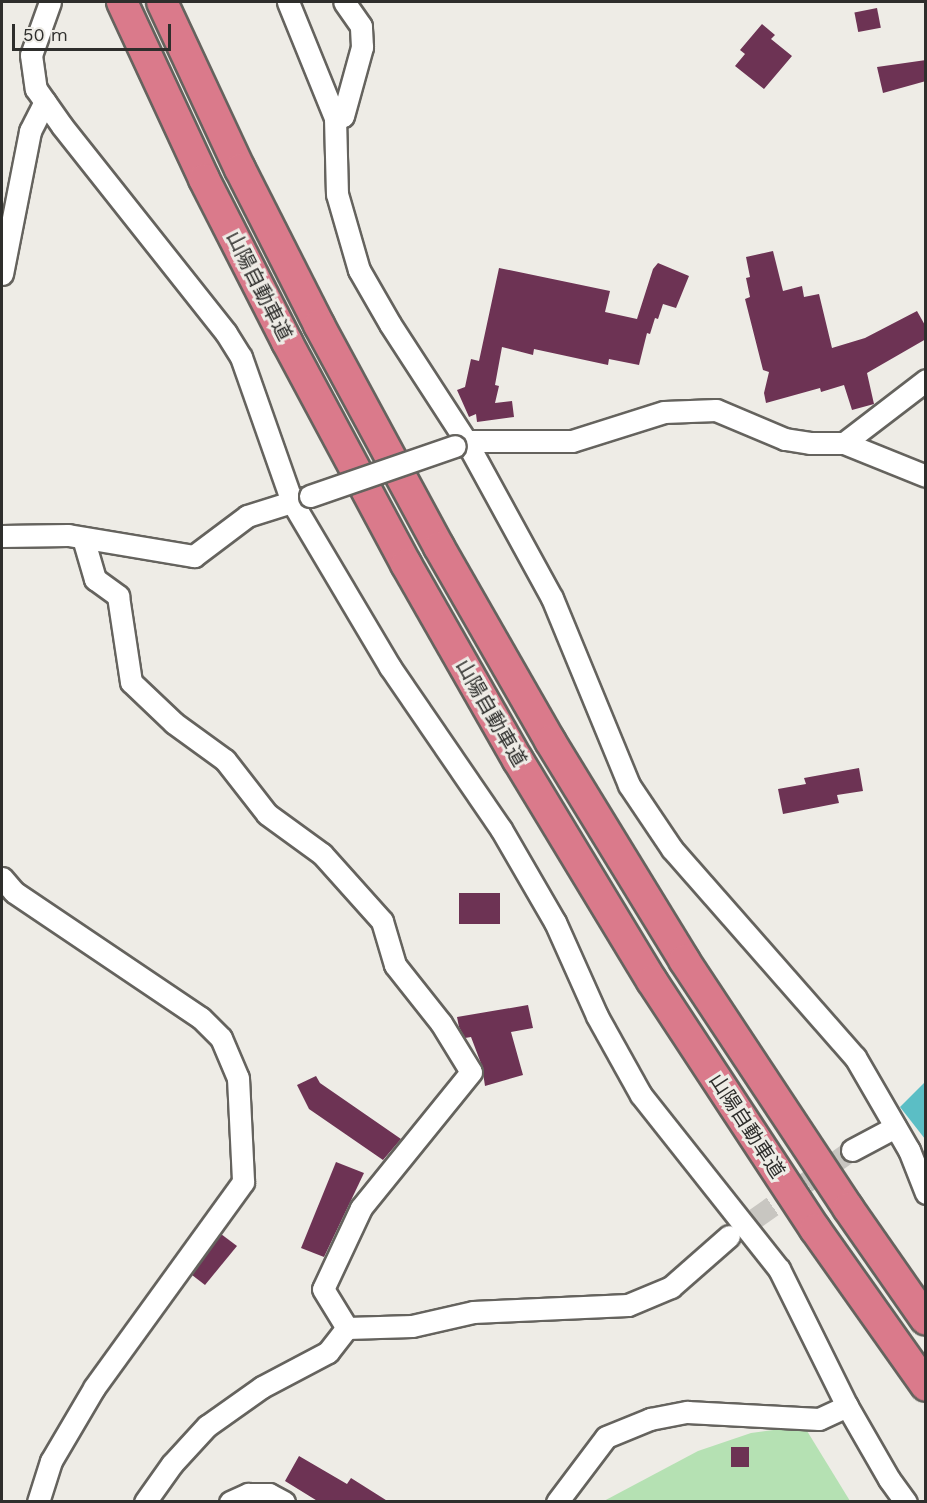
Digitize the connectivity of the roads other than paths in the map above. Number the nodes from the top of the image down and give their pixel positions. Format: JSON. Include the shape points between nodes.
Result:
{"nodes":[{"id":1,"x":50,"y":2,"type":"edge"},
{"id":2,"x":288,"y":2,"type":"edge"},
{"id":3,"x":345,"y":2,"type":"edge"},
{"id":4,"x":163,"y":4,"type":"edge"},
{"id":5,"x":127,"y":11,"type":"edge"},
{"id":6,"x":45,"y":102,"type":"junction"},
{"id":7,"x":335,"y":118,"type":"junction"},
{"id":8,"x":2,"y":274,"type":"edge"},
{"id":9,"x":926,"y":380,"type":"edge"},
{"id":10,"x":844,"y":443,"type":"junction"},
{"id":11,"x":461,"y":444,"type":"junction"},
{"id":12,"x":926,"y":476,"type":"edge"},
{"id":13,"x":301,"y":499,"type":"junction"},
{"id":14,"x":2,"y":536,"type":"edge"},
{"id":15,"x":83,"y":538,"type":"junction"},
{"id":16,"x":2,"y":878,"type":"edge"},
{"id":17,"x":895,"y":1127,"type":"junction"},
{"id":18,"x":852,"y":1150,"type":"tunnel mouth"},
{"id":19,"x":926,"y":1193,"type":"edge"},
{"id":20,"x":729,"y":1236,"type":"tunnel mouth"},
{"id":21,"x":926,"y":1320,"type":"edge"},
{"id":22,"x":347,"y":1328,"type":"junction"},
{"id":23,"x":926,"y":1386,"type":"edge"},
{"id":24,"x":847,"y":1406,"type":"junction"},
{"id":25,"x":38,"y":1502,"type":"edge"},
{"id":26,"x":145,"y":1502,"type":"edge"},
{"id":27,"x":230,"y":1502,"type":"edge"},
{"id":28,"x":284,"y":1502,"type":"edge"},
{"id":29,"x":557,"y":1502,"type":"edge"},
{"id":30,"x":906,"y":1502,"type":"edge"}],
"edges":[{"from":1,"to":6,"type":"street","via":[[31,55],[36,89]]},
{"from":2,"to":7,"type":"street"},
{"from":3,"to":7,"type":"street","via":[[361,26],[362,47],[343,116]]},
{"from":4,"to":21,"type":"highway","name":"山陽自動車道","via":[[319,325],[550,741],[684,960]]},
{"from":5,"to":23,"type":"highway","name":"山陽自動車道","via":[[204,179],[286,342],[518,760],[659,991],[815,1229]]},
{"from":6,"to":8,"type":"street","via":[[30,131]]},
{"from":6,"to":13,"type":"street","via":[[226,333],[241,357]]},
{"from":7,"to":11,"type":"street","via":[[337,194],[359,270]]},
{"from":9,"to":10,"type":"street"},
{"from":10,"to":11,"type":"street","via":[[785,438],[716,410],[664,412],[572,441]]},
{"from":10,"to":12,"type":"street"},
{"from":11,"to":13,"type":"street","bridge":true},
{"from":11,"to":17,"type":"street","via":[[552,598],[629,785],[672,849],[855,1057]]},
{"from":13,"to":15,"type":"street","via":[[247,516],[194,556]]},
{"from":13,"to":24,"type":"street","via":[[390,667],[501,829],[555,922],[597,1016],[640,1095],[779,1269]]},
{"from":14,"to":15,"type":"street"},
{"from":15,"to":22,"type":"street","via":[[95,579],[118,596],[131,682],[174,723],[225,760],[267,814],[322,854],[382,921],[395,965],[441,1023],[471,1072],[361,1208],[323,1289]]},
{"from":16,"to":25,"type":"street","via":[[14,892],[201,1018],[220,1038],[238,1078],[243,1182],[94,1388],[51,1461]]},
{"from":17,"to":18,"type":"street"},
{"from":17,"to":19,"type":"street"},
{"from":20,"to":22,"type":"street","via":[[671,1287],[628,1305],[473,1312],[412,1326]]},
{"from":22,"to":26,"type":"street","via":[[328,1352],[262,1387],[207,1426],[172,1464]]},
{"from":24,"to":29,"type":"street","via":[[819,1419],[687,1412],[650,1419],[606,1437]]},
{"from":24,"to":30,"type":"street"},
{"from":27,"to":28,"type":"street","via":[[248,1494],[270,1494]]}]}
